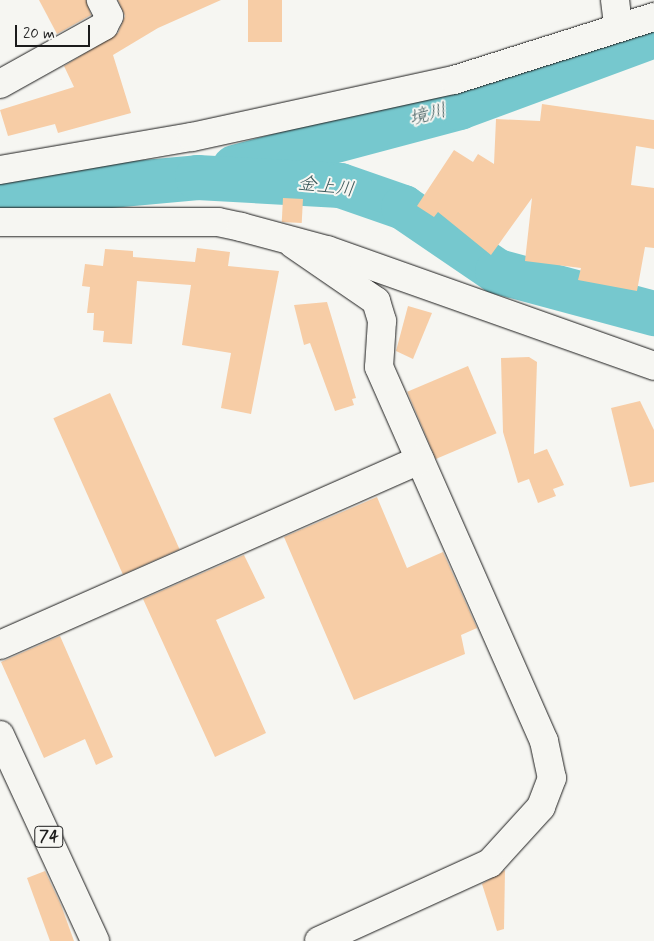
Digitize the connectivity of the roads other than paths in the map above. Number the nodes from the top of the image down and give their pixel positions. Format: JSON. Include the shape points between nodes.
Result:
{"nodes":[{"id":1,"x":101,"y":0,"type":"edge"},
{"id":2,"x":617,"y":13,"type":"edge"},
{"id":3,"x":654,"y":17,"type":"edge"},
{"id":4,"x":0,"y":84,"type":"edge"},
{"id":5,"x":0,"y":170,"type":"edge"},
{"id":6,"x":0,"y":222,"type":"edge"},
{"id":7,"x":293,"y":244,"type":"junction"},
{"id":8,"x":654,"y":366,"type":"edge"},
{"id":9,"x":420,"y":460,"type":"junction"},
{"id":10,"x":0,"y":645,"type":"edge"},
{"id":11,"x":0,"y":735,"type":"edge"},
{"id":12,"x":94,"y":941,"type":"edge"},
{"id":13,"x":319,"y":941,"type":"edge"}],
"edges":[{"from":1,"to":4,"type":"street","via":[[109,16],[104,26]]},
{"from":2,"to":3,"type":"street"},
{"from":2,"to":5,"type":"street","via":[[454,80],[192,137]]},
{"from":6,"to":7,"type":"street","via":[[218,222]]},
{"from":7,"to":8,"type":"street","via":[[327,250]]},
{"from":7,"to":9,"type":"street","via":[[376,301],[382,321],[379,367]]},
{"from":9,"to":10,"type":"street"},
{"from":9,"to":13,"type":"street","via":[[544,741],[552,778],[549,795],[490,863]]},
{"from":11,"to":12,"type":"street","number":"74"}]}
